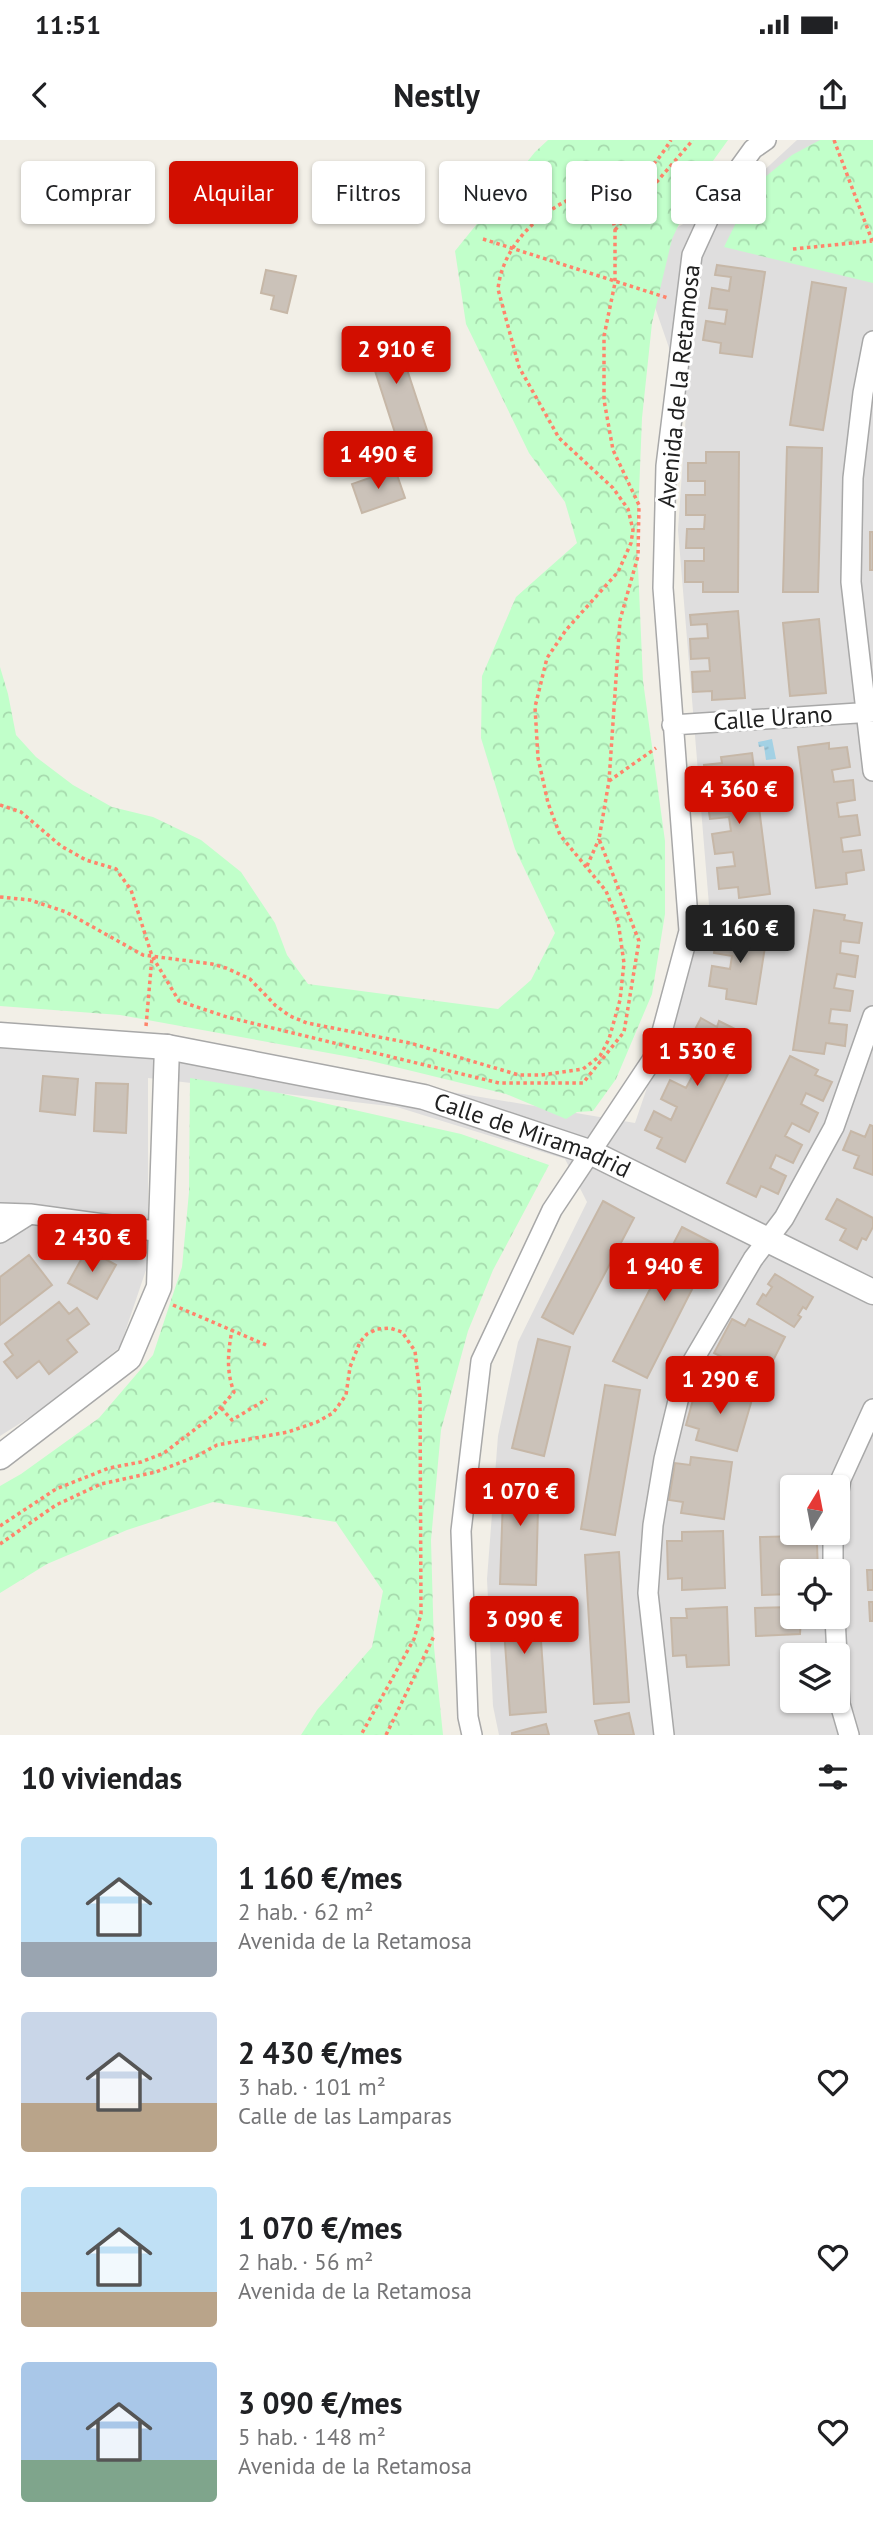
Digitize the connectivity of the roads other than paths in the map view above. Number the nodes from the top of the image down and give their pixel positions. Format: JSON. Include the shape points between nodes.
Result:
{"nodes":[{"id":1,"x":766,"y":140,"type":"edge"},
{"id":2,"x":873,"y":341,"type":"edge"},
{"id":3,"x":863,"y":477,"type":"edge"},
{"id":4,"x":869,"y":712,"type":"edge"},
{"id":5,"x":673,"y":730,"type":"junction"},
{"id":6,"x":873,"y":771,"type":"edge"},
{"id":7,"x":873,"y":1016,"type":"edge"},
{"id":8,"x":0,"y":1035,"type":"edge"},
{"id":9,"x":155,"y":1046,"type":"junction"},
{"id":10,"x":592,"y":1153,"type":"junction"},
{"id":11,"x":0,"y":1213,"type":"edge"},
{"id":12,"x":30,"y":1214,"type":"junction"},
{"id":13,"x":162,"y":1232,"type":"junction"},
{"id":14,"x":0,"y":1233,"type":"edge"},
{"id":15,"x":768,"y":1240,"type":"junction"},
{"id":16,"x":873,"y":1292,"type":"edge"},
{"id":17,"x":873,"y":1409,"type":"edge"},
{"id":18,"x":0,"y":1457,"type":"edge"},
{"id":19,"x":843,"y":1475,"type":"edge"},
{"id":20,"x":843,"y":1713,"type":"edge"},
{"id":21,"x":472,"y":1735,"type":"edge"},
{"id":22,"x":664,"y":1735,"type":"edge"},
{"id":23,"x":849,"y":1735,"type":"edge"}],
"edges":[{"from":1,"to":5,"type":"street","name":"Avenida de la Retamosa","via":[[753,149],[719,196],[692,255],[666,466],[663,588]]},
{"from":2,"to":3,"type":"street","via":[[863,393]]},
{"from":3,"to":4,"type":"street","via":[[851,582]]},
{"from":4,"to":5,"type":"street","name":"Calle Urano"},
{"from":4,"to":6,"type":"street"},
{"from":5,"to":10,"type":"street","name":"Avenida de la Retamosa","via":[[689,931],[656,1054]]},
{"from":7,"to":15,"type":"street","via":[[834,1127]]},
{"from":8,"to":9,"type":"street","name":"Calle de Miramadrid"},
{"from":9,"to":10,"type":"street","name":"Calle de Miramadrid","via":[[425,1097]]},
{"from":9,"to":13,"type":"street"},
{"from":10,"to":15,"type":"street","name":"Calle de Miramadrid"},
{"from":10,"to":21,"type":"street","name":"Avenida de la Retamosa","via":[[552,1210],[481,1361],[461,1531]]},
{"from":11,"to":12,"type":"street"},
{"from":12,"to":13,"type":"street"},
{"from":12,"to":14,"type":"street"},
{"from":13,"to":18,"type":"street","via":[[159,1287],[129,1359]]},
{"from":15,"to":16,"type":"street","name":"Calle de Miramadrid"},
{"from":15,"to":22,"type":"street","via":[[752,1259],[684,1376],[664,1459],[648,1593]]},
{"from":17,"to":19,"type":"street"},
{"from":20,"to":23,"type":"street"}]}
